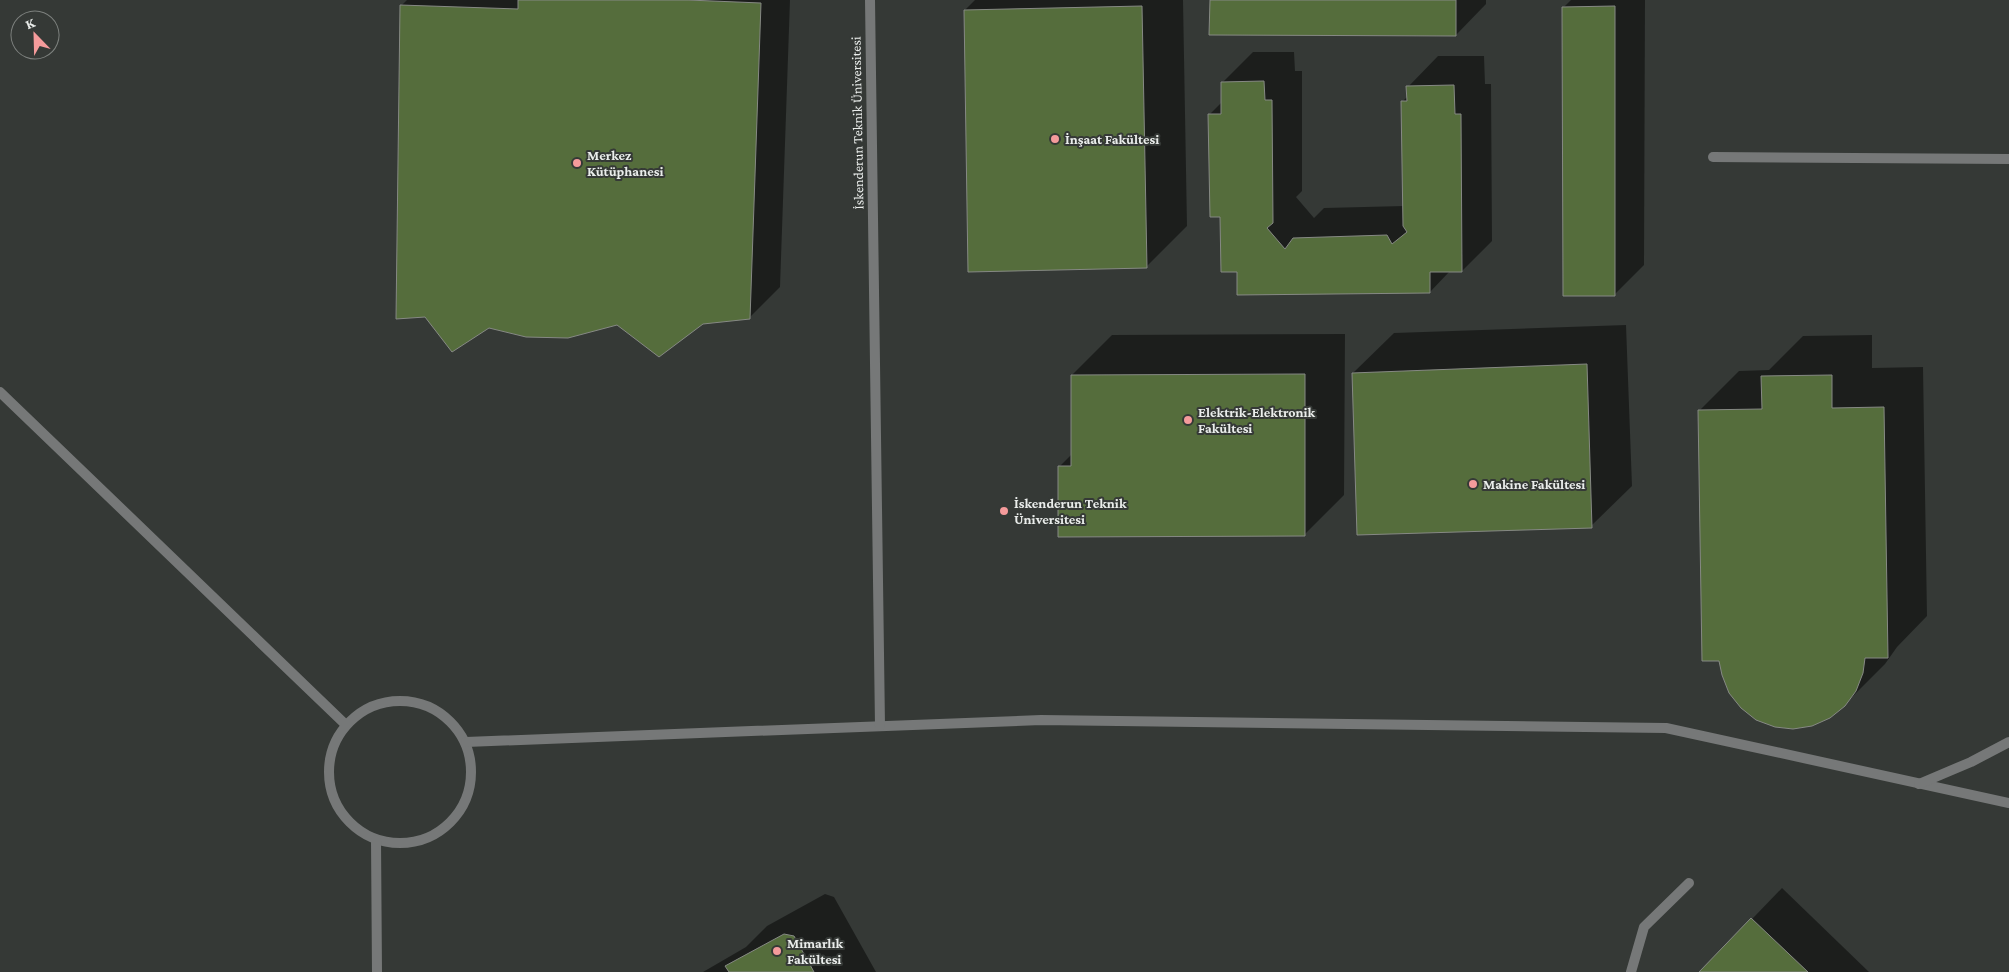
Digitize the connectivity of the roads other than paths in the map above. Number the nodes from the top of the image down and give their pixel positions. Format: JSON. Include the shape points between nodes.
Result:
{"nodes":[{"id":1,"x":870,"y":0,"type":"edge"},
{"id":2,"x":1713,"y":157,"type":"dead end"},
{"id":3,"x":2009,"y":159,"type":"edge"},
{"id":4,"x":0,"y":392,"type":"edge"},
{"id":5,"x":346,"y":725,"type":"junction"},
{"id":6,"x":880,"y":726,"type":"junction"},
{"id":7,"x":466,"y":742,"type":"junction"},
{"id":8,"x":2009,"y":742,"type":"edge"},
{"id":9,"x":1919,"y":784,"type":"junction"},
{"id":10,"x":2009,"y":803,"type":"edge"},
{"id":11,"x":376,"y":840,"type":"junction"},
{"id":12,"x":1689,"y":883,"type":"dead end"},
{"id":13,"x":377,"y":972,"type":"edge"},
{"id":14,"x":1632,"y":972,"type":"edge"}],
"edges":[{"from":1,"to":6,"type":"street","name":"İskenderun Teknik Üniversitesi"},
{"from":2,"to":3,"type":"street"},
{"from":4,"to":5,"type":"street"},
{"from":5,"to":7,"type":"street","via":[[364,710],[387,701],[411,701],[434,709],[453,723]]},
{"from":5,"to":11,"type":"street","via":[[334,745],[328,767],[331,790],[340,811],[356,828]]},
{"from":6,"to":7,"type":"street"},
{"from":6,"to":9,"type":"street","via":[[1041,720],[1666,728]]},
{"from":7,"to":11,"type":"street","via":[[472,766],[470,790],[460,811],[444,829],[423,840],[399,843]]},
{"from":8,"to":9,"type":"street"},
{"from":9,"to":10,"type":"street"},
{"from":11,"to":13,"type":"street"},
{"from":12,"to":14,"type":"street","via":[[1644,927]]}]}
